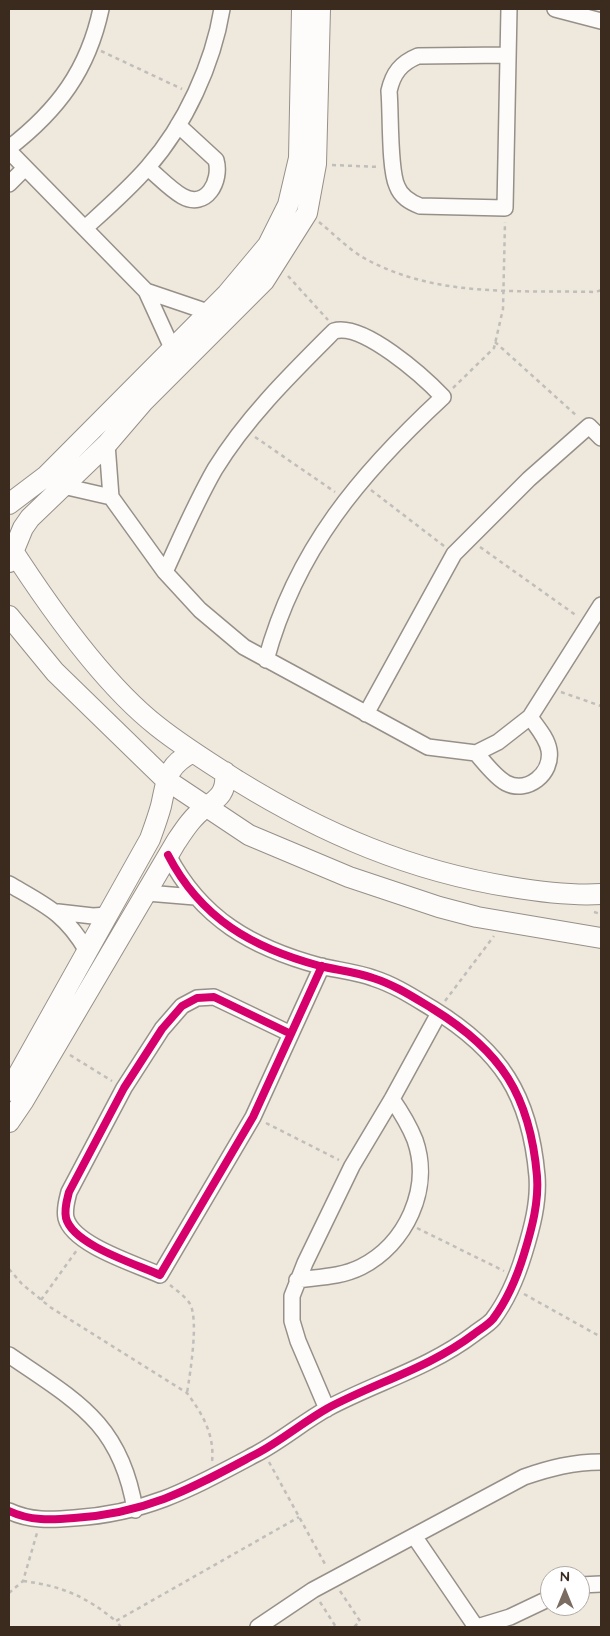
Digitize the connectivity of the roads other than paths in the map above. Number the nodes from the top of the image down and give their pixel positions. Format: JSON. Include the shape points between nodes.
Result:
{"nodes":[{"id":1,"x":102,"y":9,"type":"edge"},
{"id":2,"x":222,"y":9,"type":"edge"},
{"id":3,"x":302,"y":9,"type":"edge"},
{"id":4,"x":320,"y":9,"type":"edge"},
{"id":5,"x":509,"y":9,"type":"edge"},
{"id":6,"x":555,"y":9,"type":"edge"},
{"id":7,"x":601,"y":21,"type":"edge"},
{"id":8,"x":507,"y":55,"type":"junction"},
{"id":9,"x":178,"y":125,"type":"junction"},
{"id":10,"x":9,"y":149,"type":"edge"},
{"id":11,"x":26,"y":168,"type":"junction"},
{"id":12,"x":148,"y":168,"type":"junction"},
{"id":13,"x":9,"y":184,"type":"edge"},
{"id":14,"x":288,"y":205,"type":"junction"},
{"id":15,"x":308,"y":212,"type":"junction"},
{"id":16,"x":85,"y":228,"type":"junction"},
{"id":17,"x":146,"y":291,"type":"junction"},
{"id":18,"x":232,"y":301,"type":"junction"},
{"id":19,"x":208,"y":312,"type":"junction"},
{"id":20,"x":172,"y":348,"type":"junction"},
{"id":21,"x":137,"y":396,"type":"junction"},
{"id":22,"x":601,"y":438,"type":"edge"},
{"id":23,"x":107,"y":444,"type":"junction"},
{"id":24,"x":55,"y":481,"type":"junction"},
{"id":25,"x":111,"y":497,"type":"junction"},
{"id":26,"x":9,"y":504,"type":"edge"},
{"id":27,"x":10,"y":553,"type":"edge"},
{"id":28,"x":165,"y":572,"type":"junction"},
{"id":29,"x":601,"y":605,"type":"edge"},
{"id":30,"x":9,"y":616,"type":"edge"},
{"id":31,"x":266,"y":660,"type":"junction"},
{"id":32,"x":366,"y":714,"type":"junction"},
{"id":33,"x":530,"y":717,"type":"junction"},
{"id":34,"x":193,"y":752,"type":"junction"},
{"id":35,"x":476,"y":753,"type":"junction"},
{"id":36,"x":224,"y":772,"type":"junction"},
{"id":37,"x":165,"y":780,"type":"junction"},
{"id":38,"x":205,"y":808,"type":"junction"},
{"id":39,"x":168,"y":854,"type":"junction"},
{"id":40,"x":9,"y":884,"type":"edge"},
{"id":41,"x":147,"y":893,"type":"junction"},
{"id":42,"x":601,"y":894,"type":"edge"},
{"id":43,"x":195,"y":897,"type":"junction"},
{"id":44,"x":58,"y":912,"type":"junction"},
{"id":45,"x":108,"y":915,"type":"junction"},
{"id":46,"x":601,"y":938,"type":"edge"},
{"id":47,"x":88,"y":950,"type":"junction"},
{"id":48,"x":322,"y":966,"type":"junction"},
{"id":49,"x":439,"y":1013,"type":"junction"},
{"id":50,"x":291,"y":1034,"type":"junction"},
{"id":51,"x":9,"y":1091,"type":"edge"},
{"id":52,"x":392,"y":1099,"type":"junction"},
{"id":53,"x":9,"y":1122,"type":"edge"},
{"id":54,"x":297,"y":1280,"type":"junction"},
{"id":55,"x":9,"y":1356,"type":"edge"},
{"id":56,"x":327,"y":1408,"type":"junction"},
{"id":57,"x":601,"y":1462,"type":"edge"},
{"id":58,"x":135,"y":1510,"type":"junction"},
{"id":59,"x":9,"y":1511,"type":"edge"},
{"id":60,"x":414,"y":1536,"type":"junction"},
{"id":61,"x":540,"y":1603,"type":"edge"},
{"id":62,"x":282,"y":1620,"type":"edge"},
{"id":63,"x":258,"y":1627,"type":"edge"},
{"id":64,"x":477,"y":1627,"type":"edge"}],
"edges":[{"from":1,"to":10,"type":"street","via":[[91,46],[59,102],[35,128]]},
{"from":2,"to":9,"type":"street","via":[[209,58]]},
{"from":3,"to":14,"type":"street","via":[[299,158]]},
{"from":4,"to":15,"type":"street","via":[[316,164]]},
{"from":5,"to":8,"type":"street"},
{"from":6,"to":7,"type":"street"},
{"from":8,"to":8,"type":"street","via":[[505,208],[420,206],[402,195],[396,186],[393,168],[390,91],[398,69],[407,60],[418,56]]},
{"from":9,"to":12,"type":"street"},
{"from":9,"to":12,"type":"street","via":[[216,160],[218,178],[215,186],[201,197],[183,197]]},
{"from":10,"to":11,"type":"street"},
{"from":11,"to":13,"type":"street"},
{"from":11,"to":16,"type":"street"},
{"from":12,"to":16,"type":"street"},
{"from":14,"to":15,"type":"street"},
{"from":14,"to":18,"type":"street","via":[[268,246]]},
{"from":15,"to":18,"type":"street","via":[[276,264]]},
{"from":16,"to":17,"type":"street"},
{"from":17,"to":19,"type":"street"},
{"from":17,"to":20,"type":"street"},
{"from":18,"to":19,"type":"street"},
{"from":18,"to":21,"type":"street"},
{"from":19,"to":20,"type":"street"},
{"from":20,"to":21,"type":"street"},
{"from":21,"to":23,"type":"street"},
{"from":21,"to":24,"type":"street"},
{"from":22,"to":32,"type":"street","via":[[589,426],[529,479],[454,554]]},
{"from":23,"to":24,"type":"street"},
{"from":23,"to":25,"type":"street"},
{"from":24,"to":25,"type":"street"},
{"from":24,"to":26,"type":"street"},
{"from":24,"to":27,"type":"street"},
{"from":25,"to":28,"type":"street"},
{"from":27,"to":34,"type":"street","via":[[102,670],[156,725]]},
{"from":28,"to":31,"type":"street","via":[[200,610],[244,647]]},
{"from":28,"to":31,"type":"street","via":[[211,477],[243,430],[283,381],[337,330],[357,335],[388,350],[420,373],[443,397],[360,482],[312,549],[276,623]]},
{"from":29,"to":33,"type":"street"},
{"from":30,"to":37,"type":"street","via":[[55,672]]},
{"from":31,"to":32,"type":"street"},
{"from":32,"to":35,"type":"street","via":[[428,747]]},
{"from":33,"to":35,"type":"street","via":[[498,742]]},
{"from":33,"to":35,"type":"street","via":[[550,752],[549,763],[536,781],[515,786],[505,782]]},
{"from":34,"to":36,"type":"street"},
{"from":34,"to":37,"type":"street","via":[[180,761]]},
{"from":36,"to":38,"type":"street","via":[[226,781],[220,798]]},
{"from":36,"to":42,"type":"street","via":[[311,823],[422,868],[545,892]]},
{"from":37,"to":38,"type":"street"},
{"from":37,"to":45,"type":"street","via":[[150,839]]},
{"from":38,"to":39,"type":"street"},
{"from":38,"to":46,"type":"street","via":[[249,835],[349,877],[439,907]]},
{"from":39,"to":41,"type":"street"},
{"from":39,"to":43,"type":"street"},
{"from":40,"to":44,"type":"street"},
{"from":41,"to":43,"type":"street"},
{"from":41,"to":53,"type":"street"},
{"from":43,"to":48,"type":"street","via":[[248,940]]},
{"from":44,"to":45,"type":"street"},
{"from":44,"to":47,"type":"street"},
{"from":45,"to":47,"type":"street"},
{"from":47,"to":51,"type":"street"},
{"from":48,"to":49,"type":"street","via":[[380,981],[402,990]]},
{"from":48,"to":50,"type":"street"},
{"from":49,"to":52,"type":"street"},
{"from":49,"to":56,"type":"street","via":[[484,1046],[506,1073],[524,1108],[534,1146],[538,1185],[534,1224],[515,1283],[492,1320],[450,1352]]},
{"from":50,"to":50,"type":"street","via":[[253,1117],[160,1275],[84,1240],[73,1231],[66,1219],[69,1192],[124,1088],[182,1006],[197,998],[214,997]]},
{"from":52,"to":54,"type":"street","via":[[352,1166]]},
{"from":52,"to":54,"type":"street","via":[[415,1141],[420,1165],[418,1190],[406,1223],[399,1236],[381,1254],[360,1267],[337,1276]]},
{"from":54,"to":56,"type":"street","via":[[292,1321]]},
{"from":55,"to":58,"type":"street","via":[[71,1398],[103,1428],[125,1467]]},
{"from":56,"to":58,"type":"street","via":[[263,1450],[174,1496]]},
{"from":57,"to":60,"type":"street","via":[[579,1462],[524,1477]]},
{"from":58,"to":59,"type":"street","via":[[96,1517],[41,1519]]},
{"from":60,"to":62,"type":"street","via":[[313,1590]]},
{"from":60,"to":64,"type":"street"},
{"from":61,"to":64,"type":"street","via":[[510,1617]]},
{"from":62,"to":63,"type":"street"}]}
